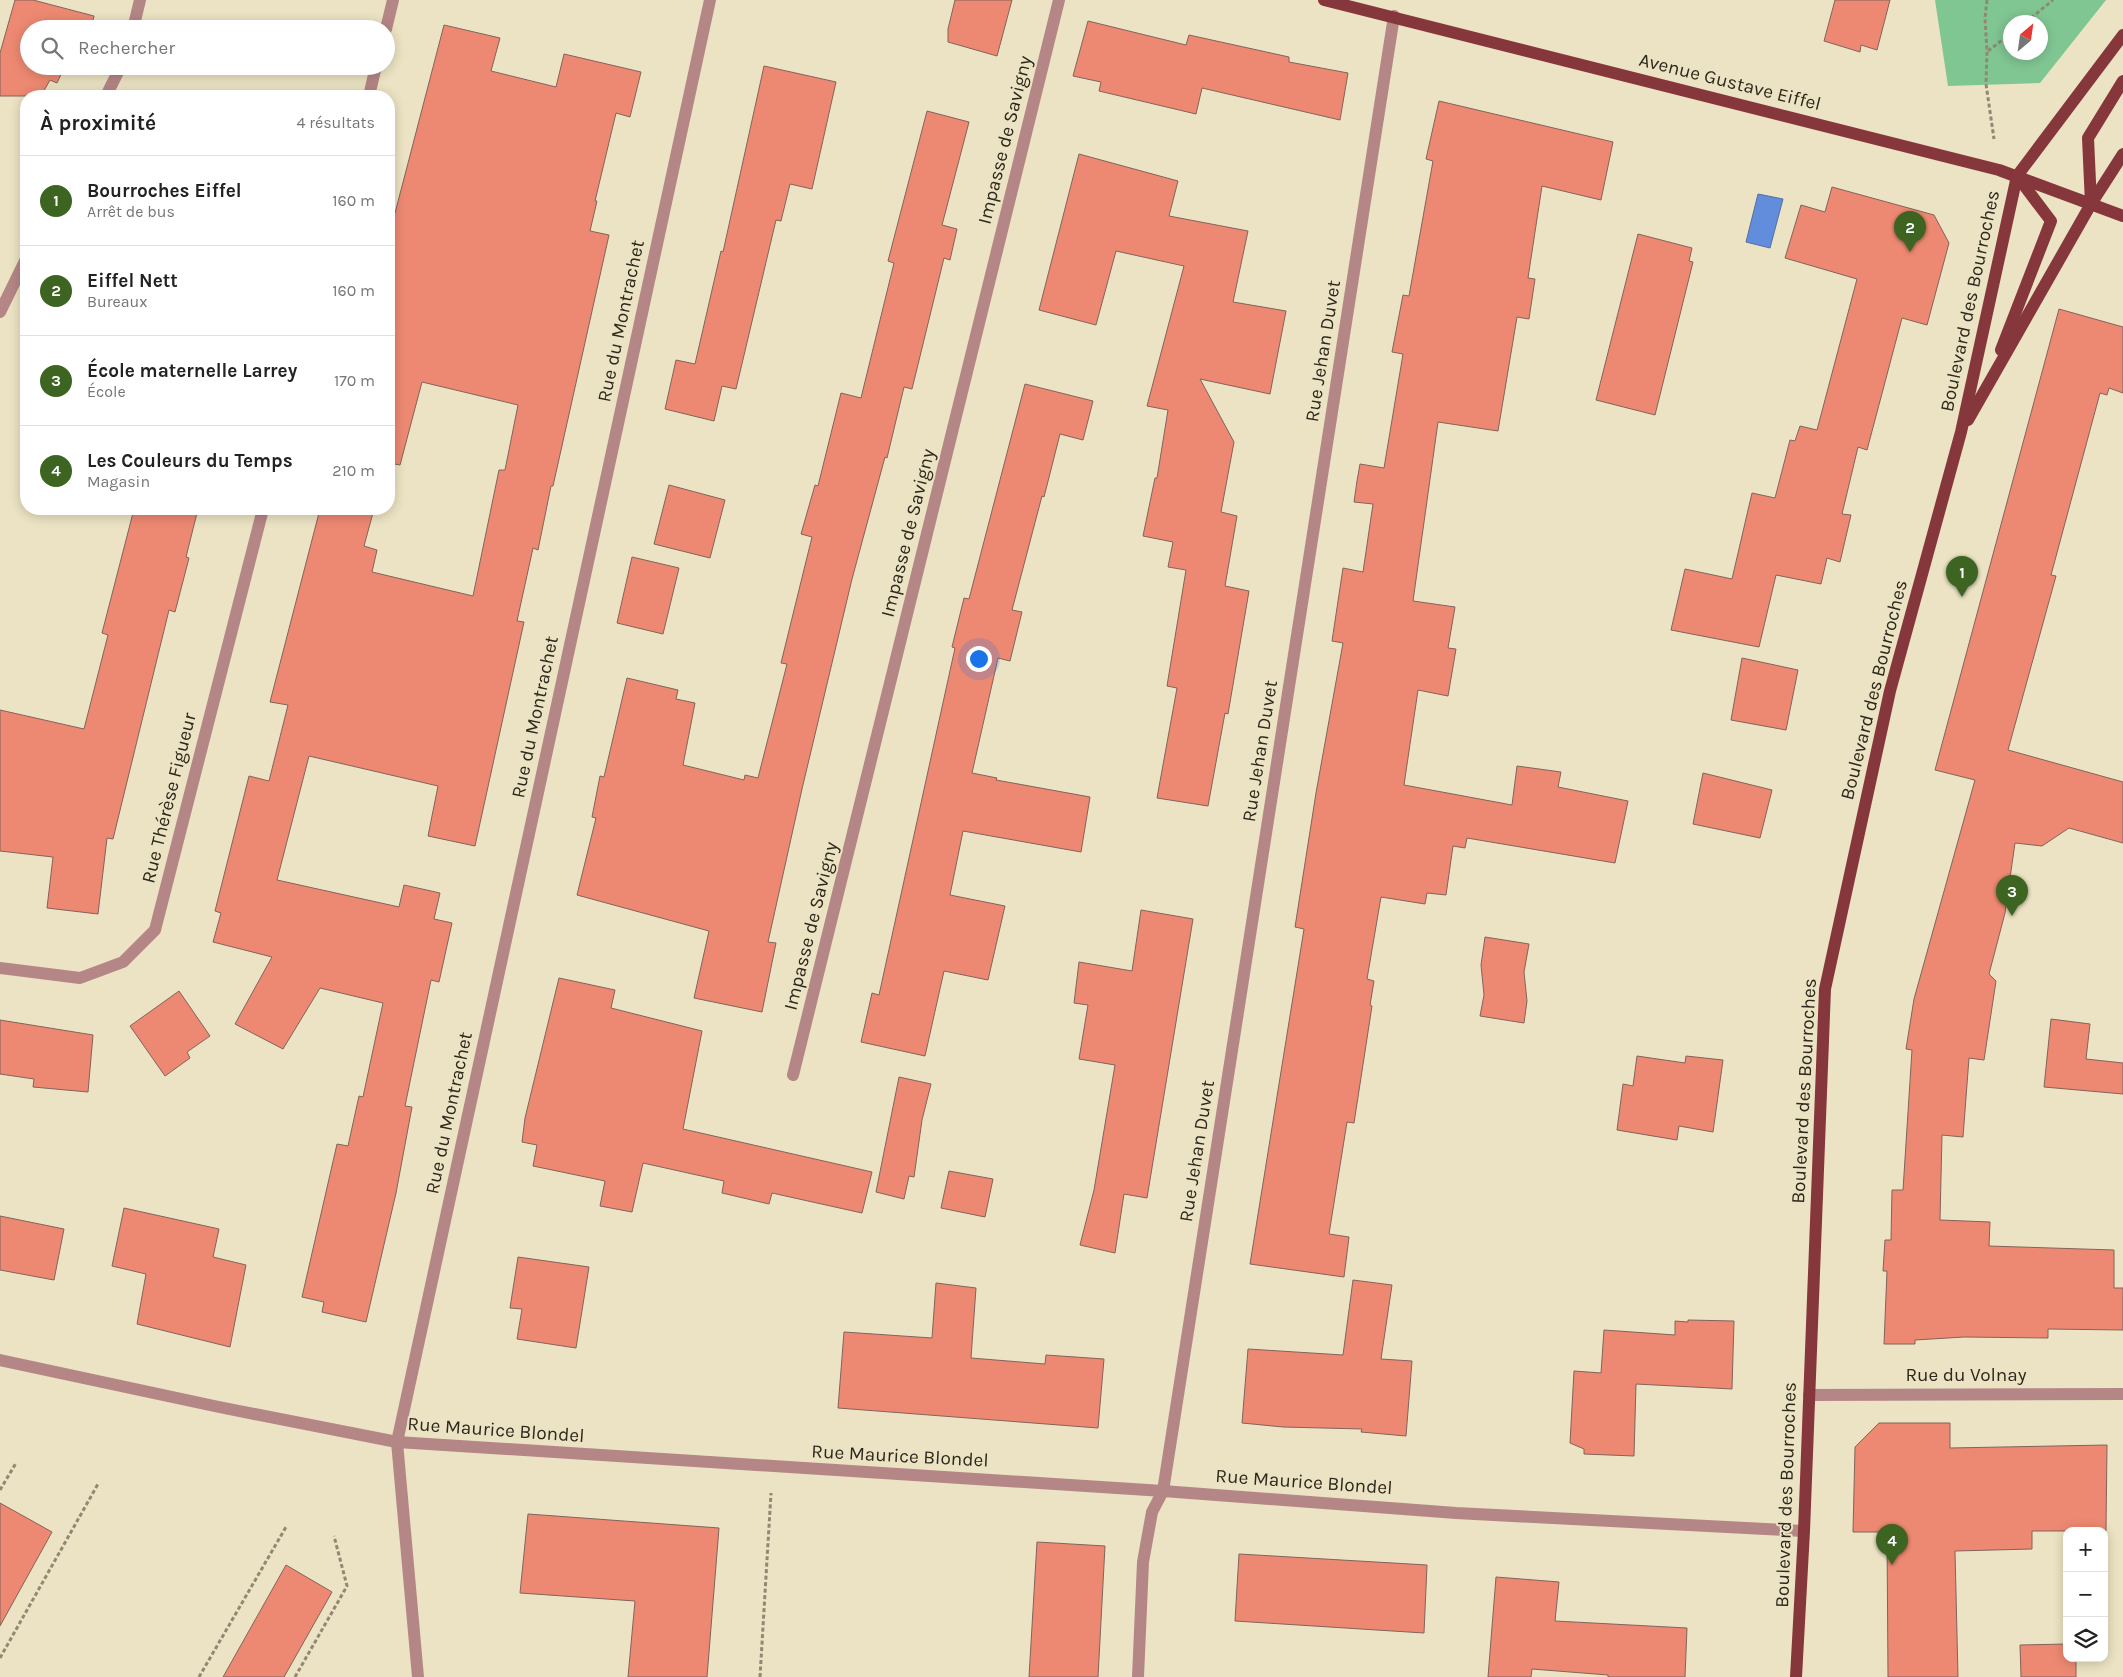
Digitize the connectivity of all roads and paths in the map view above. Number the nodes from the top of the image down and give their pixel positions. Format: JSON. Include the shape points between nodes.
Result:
{"nodes":[{"id":1,"x":140,"y":0,"type":"edge"},
{"id":2,"x":393,"y":0,"type":"edge"},
{"id":3,"x":710,"y":0,"type":"edge"},
{"id":4,"x":1059,"y":0,"type":"edge"},
{"id":5,"x":1324,"y":0,"type":"edge"},
{"id":6,"x":1987,"y":0,"type":"edge"},
{"id":7,"x":2053,"y":0,"type":"edge"},
{"id":8,"x":2035,"y":15,"type":"edge"},
{"id":9,"x":1394,"y":16,"type":"junction"},
{"id":10,"x":135,"y":20,"type":"edge"},
{"id":11,"x":388,"y":20,"type":"edge"},
{"id":12,"x":2123,"y":35,"type":"edge"},
{"id":13,"x":2003,"y":39,"type":"edge"},
{"id":14,"x":1987,"y":51,"type":"junction"},
{"id":15,"x":116,"y":75,"type":"edge"},
{"id":16,"x":374,"y":75,"type":"edge"},
{"id":17,"x":2123,"y":81,"type":"edge"},
{"id":18,"x":109,"y":90,"type":"edge"},
{"id":19,"x":370,"y":90,"type":"edge"},
{"id":20,"x":1995,"y":143,"type":"dead end"},
{"id":21,"x":2123,"y":154,"type":"edge"},
{"id":22,"x":2017,"y":176,"type":"junction"},
{"id":23,"x":2091,"y":204,"type":"junction"},
{"id":24,"x":2123,"y":216,"type":"edge"},
{"id":25,"x":20,"y":270,"type":"edge"},
{"id":26,"x":0,"y":312,"type":"edge"},
{"id":27,"x":1986,"y":388,"type":"junction"},
{"id":28,"x":1961,"y":432,"type":"junction"},
{"id":29,"x":261,"y":515,"type":"edge"},
{"id":30,"x":0,"y":968,"type":"edge"},
{"id":31,"x":793,"y":1075,"type":"dead end"},
{"id":32,"x":0,"y":1360,"type":"edge"},
{"id":33,"x":2123,"y":1394,"type":"edge"},
{"id":34,"x":1809,"y":1395,"type":"junction"},
{"id":35,"x":397,"y":1442,"type":"junction"},
{"id":36,"x":16,"y":1463,"type":"dead end"},
{"id":37,"x":773,"y":1467,"type":"junction"},
{"id":38,"x":98,"y":1484,"type":"dead end"},
{"id":39,"x":0,"y":1490,"type":"edge"},
{"id":40,"x":1163,"y":1491,"type":"junction"},
{"id":41,"x":286,"y":1527,"type":"dead end"},
{"id":42,"x":1804,"y":1531,"type":"junction"},
{"id":43,"x":334,"y":1536,"type":"dead end"},
{"id":44,"x":0,"y":1658,"type":"edge"},
{"id":45,"x":200,"y":1677,"type":"edge"},
{"id":46,"x":295,"y":1677,"type":"edge"},
{"id":47,"x":418,"y":1677,"type":"edge"},
{"id":48,"x":760,"y":1677,"type":"edge"},
{"id":49,"x":1138,"y":1677,"type":"edge"},
{"id":50,"x":1796,"y":1677,"type":"edge"}],
"edges":[{"from":1,"to":10,"type":"street"},
{"from":2,"to":11,"type":"street"},
{"from":3,"to":35,"type":"street","name":"Rue du Montrachet"},
{"from":4,"to":31,"type":"street","name":"Impasse de Savigny"},
{"from":5,"to":9,"type":"main road","name":"Avenue Gustave Eiffel"},
{"from":6,"to":14,"type":"path"},
{"from":7,"to":8,"type":"path"},
{"from":9,"to":22,"type":"main road","name":"Avenue Gustave Eiffel"},
{"from":9,"to":40,"type":"street","name":"Rue Jehan Duvet"},
{"from":12,"to":22,"type":"main road"},
{"from":13,"to":14,"type":"path"},
{"from":14,"to":20,"type":"path","via":[[1986,84]]},
{"from":15,"to":18,"type":"street"},
{"from":16,"to":19,"type":"street"},
{"from":17,"to":23,"type":"main road","via":[[2088,138]]},
{"from":21,"to":23,"type":"main road","name":"Boulevard des Bourroches"},
{"from":22,"to":23,"type":"main road","name":"Avenue Gustave Eiffel"},
{"from":22,"to":27,"type":"main road","name":"Boulevard des Bourroches","via":[[2051,221]]},
{"from":22,"to":28,"type":"main road","name":"Boulevard des Bourroches"},
{"from":23,"to":24,"type":"main road","name":"Avenue Gustave Eiffel"},
{"from":23,"to":27,"type":"main road","name":"Boulevard des Bourroches"},
{"from":25,"to":26,"type":"street"},
{"from":27,"to":28,"type":"main road","name":"Boulevard des Bourroches"},
{"from":28,"to":34,"type":"main road","name":"Boulevard des Bourroches","via":[[1890,691],[1825,989]]},
{"from":29,"to":30,"type":"street","name":"Rue Thérèse Figueur","via":[[155,930],[123,962],[80,978]]},
{"from":32,"to":35,"type":"street","name":"Rue Maurice Blondel"},
{"from":33,"to":34,"type":"street","name":"Rue du Volnay"},
{"from":34,"to":42,"type":"main road","name":"Boulevard des Bourroches"},
{"from":35,"to":37,"type":"street","name":"Rue Maurice Blondel"},
{"from":35,"to":47,"type":"street","name":"Rue du Montrachet"},
{"from":36,"to":39,"type":"path"},
{"from":37,"to":40,"type":"street","name":"Rue Maurice Blondel"},
{"from":37,"to":48,"type":"path"},
{"from":38,"to":44,"type":"path"},
{"from":40,"to":42,"type":"street","name":"Rue Maurice Blondel","via":[[1456,1512]]},
{"from":40,"to":49,"type":"street","name":"Rue Jehan Duvet","via":[[1152,1512],[1143,1562]]},
{"from":41,"to":45,"type":"path"},
{"from":42,"to":50,"type":"main road","name":"Boulevard des Bourroches"},
{"from":43,"to":46,"type":"path","via":[[347,1586]]}]}
